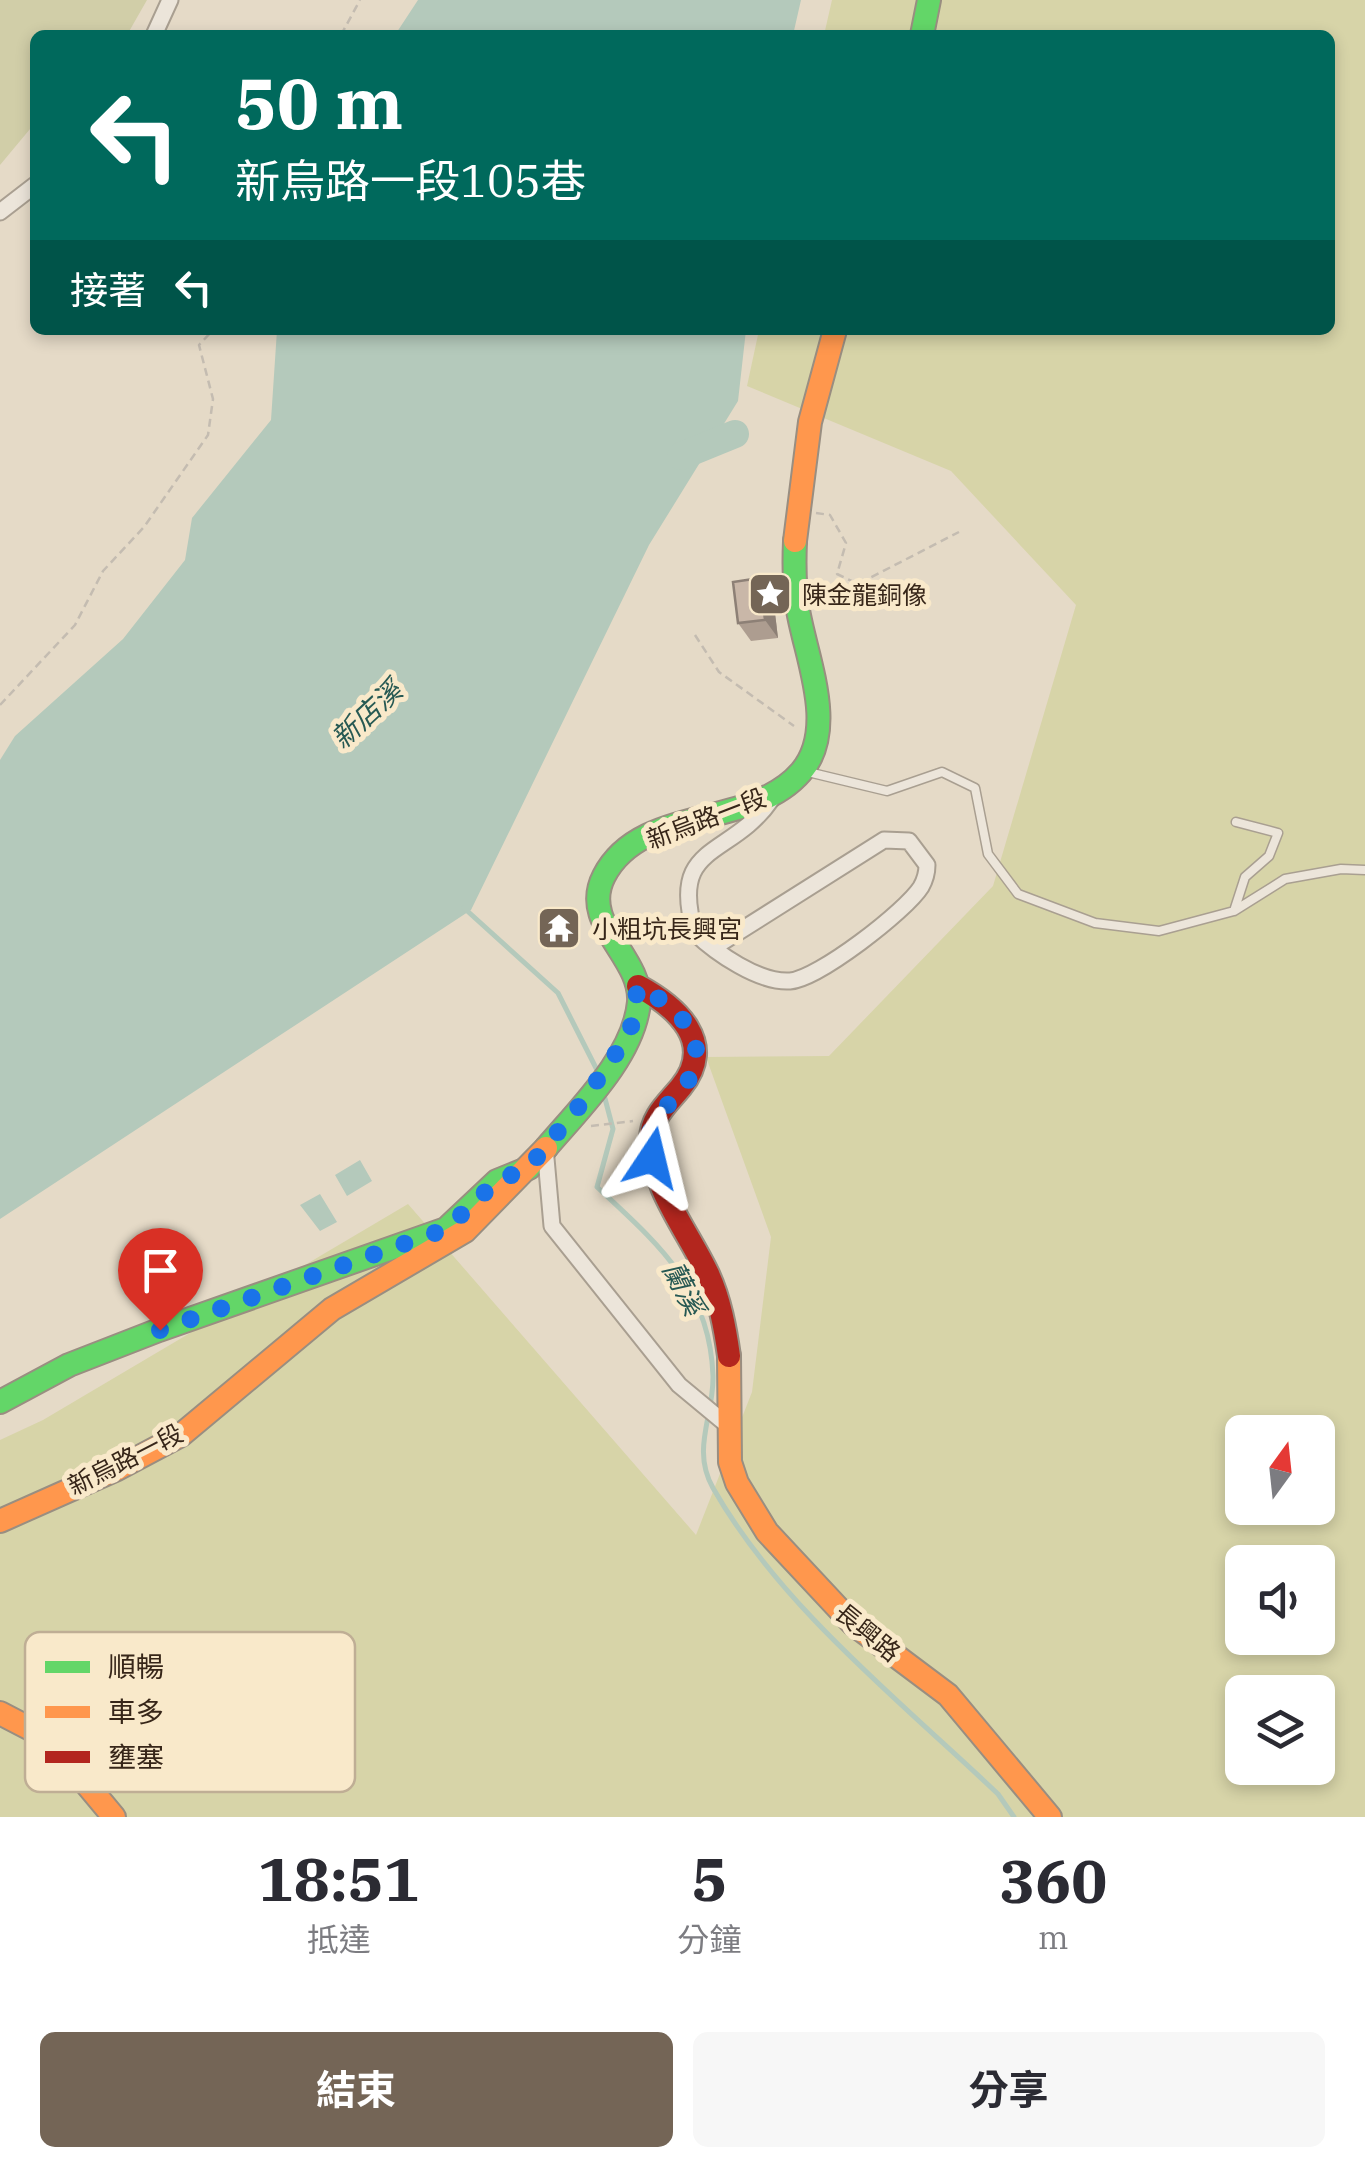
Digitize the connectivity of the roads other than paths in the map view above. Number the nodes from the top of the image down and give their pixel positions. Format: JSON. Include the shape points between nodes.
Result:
{"nodes":[{"id":1,"x":170,"y":0,"type":"edge"},
{"id":2,"x":929,"y":0,"type":"edge"},
{"id":3,"x":156,"y":30,"type":"edge"},
{"id":4,"x":923,"y":30,"type":"edge"},
{"id":5,"x":30,"y":189,"type":"edge"},
{"id":6,"x":0,"y":212,"type":"edge"},
{"id":7,"x":833,"y":335,"type":"edge"},
{"id":8,"x":804,"y":771,"type":"junction"},
{"id":9,"x":779,"y":789,"type":"junction"},
{"id":10,"x":1236,"y":822,"type":"dead end"},
{"id":11,"x":1365,"y":870,"type":"edge"},
{"id":12,"x":1234,"y":911,"type":"junction"},
{"id":13,"x":713,"y":948,"type":"junction"},
{"id":14,"x":638,"y":986,"type":"junction"},
{"id":15,"x":546,"y":1147,"type":"junction"},
{"id":16,"x":528,"y":1168,"type":"junction"},
{"id":17,"x":0,"y":1402,"type":"edge"},
{"id":18,"x":722,"y":1422,"type":"junction"},
{"id":19,"x":0,"y":1521,"type":"edge"},
{"id":20,"x":0,"y":1713,"type":"edge"},
{"id":21,"x":25,"y":1726,"type":"edge"},
{"id":22,"x":93,"y":1792,"type":"edge"},
{"id":23,"x":114,"y":1817,"type":"edge"},
{"id":24,"x":1050,"y":1817,"type":"edge"}],
"edges":[{"from":1,"to":3,"type":"street"},
{"from":2,"to":4,"type":"main road"},
{"from":5,"to":6,"type":"street"},
{"from":7,"to":8,"type":"main road","via":[[817,376],[800,509],[795,592],[817,694],[815,742]]},
{"from":8,"to":9,"type":"main road","name":"新烏路一段"},
{"from":8,"to":12,"type":"lane","via":[[887,791],[942,772],[975,788],[988,854],[1018,894],[1094,923],[1158,931]]},
{"from":9,"to":13,"type":"street","via":[[752,821],[693,867],[687,890],[691,919]]},
{"from":9,"to":14,"type":"main road","name":"新烏路一段","via":[[749,806],[647,836],[616,858],[599,900],[606,934]]},
{"from":10,"to":12,"type":"lane","via":[[1278,833],[1269,856],[1245,877]]},
{"from":11,"to":12,"type":"lane","via":[[1285,879]]},
{"from":13,"to":13,"type":"street","via":[[774,978],[798,979],[908,903],[927,865],[909,841],[884,840]]},
{"from":14,"to":15,"type":"main road","name":"新烏路一段","via":[[630,1033],[584,1116]]},
{"from":14,"to":18,"type":"main road","name":"長興路","via":[[685,1018],[696,1048],[694,1070],[650,1133],[658,1180],[717,1294],[726,1330],[733,1399]]},
{"from":15,"to":16,"type":"main road","name":"新烏路一段"},
{"from":15,"to":18,"type":"street","via":[[552,1226],[679,1384]]},
{"from":16,"to":17,"type":"main road","via":[[497,1181],[446,1229],[160,1330]]},
{"from":16,"to":19,"type":"main road","name":"新烏路一段","via":[[448,1245],[355,1292],[181,1436]]},
{"from":18,"to":24,"type":"main road","name":"長興路","via":[[743,1497],[769,1530],[834,1606],[944,1693]]},
{"from":20,"to":21,"type":"main road"},
{"from":22,"to":23,"type":"main road"}]}
